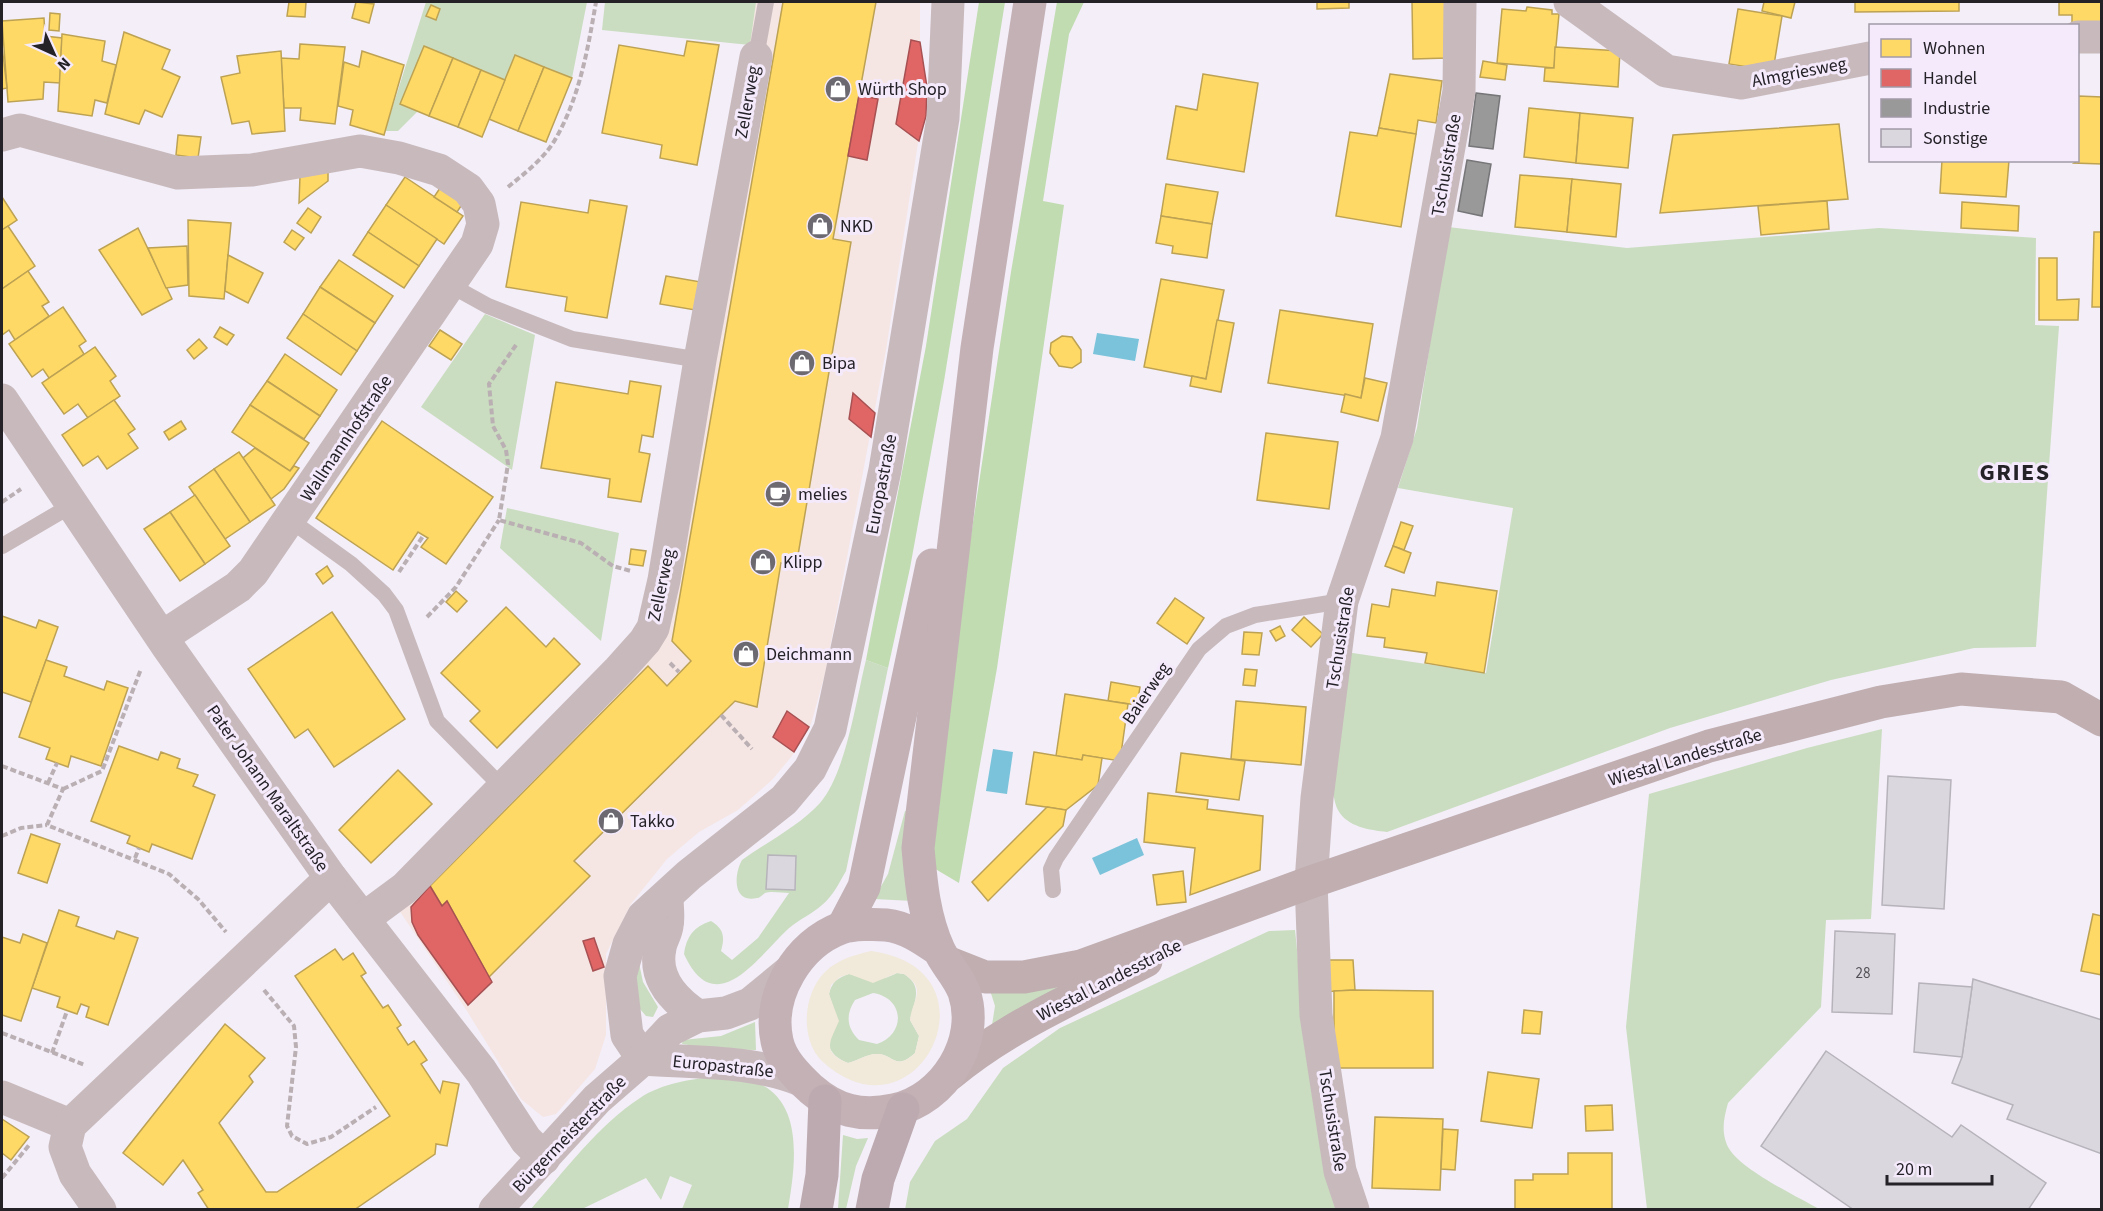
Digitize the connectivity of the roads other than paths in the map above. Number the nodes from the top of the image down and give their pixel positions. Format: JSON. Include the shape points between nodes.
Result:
{"nodes":[{"id":1,"x":766,"y":2,"type":"edge"},
{"id":2,"x":948,"y":2,"type":"edge"},
{"id":3,"x":1030,"y":2,"type":"edge"},
{"id":4,"x":1460,"y":2,"type":"edge"},
{"id":5,"x":1570,"y":2,"type":"edge"},
{"id":6,"x":2102,"y":37,"type":"edge"},
{"id":7,"x":2079,"y":38,"type":"edge"},
{"id":8,"x":756,"y":57,"type":"joint"},
{"id":9,"x":1869,"y":58,"type":"edge"},
{"id":10,"x":2,"y":135,"type":"edge"},
{"id":11,"x":450,"y":285,"type":"junction"},
{"id":12,"x":977,"y":348,"type":"junction"},
{"id":13,"x":700,"y":360,"type":"junction"},
{"id":14,"x":2,"y":400,"type":"edge"},
{"id":15,"x":72,"y":504,"type":"junction"},
{"id":16,"x":290,"y":520,"type":"junction"},
{"id":17,"x":2,"y":546,"type":"edge"},
{"id":18,"x":1342,"y":601,"type":"junction"},
{"id":19,"x":165,"y":642,"type":"junction"},
{"id":20,"x":2102,"y":720,"type":"edge"},
{"id":21,"x":503,"y":788,"type":"junction"},
{"id":22,"x":331,"y":878,"type":"junction"},
{"id":23,"x":1311,"y":882,"type":"junction"},
{"id":24,"x":1053,"y":890,"type":"dead end"},
{"id":25,"x":1276,"y":896,"type":"junction"},
{"id":26,"x":667,"y":898,"type":"junction"},
{"id":27,"x":363,"y":919,"type":"junction"},
{"id":28,"x":843,"y":927,"type":"junction"},
{"id":29,"x":943,"y":956,"type":"junction"},
{"id":30,"x":789,"y":972,"type":"junction"},
{"id":31,"x":698,"y":1016,"type":"junction"},
{"id":32,"x":643,"y":1059,"type":"junction"},
{"id":33,"x":949,"y":1075,"type":"junction"},
{"id":34,"x":801,"y":1080,"type":"junction"},
{"id":35,"x":2,"y":1097,"type":"edge"},
{"id":36,"x":825,"y":1101,"type":"junction"},
{"id":37,"x":903,"y":1109,"type":"junction"},
{"id":38,"x":58,"y":1120,"type":"junction"},
{"id":39,"x":544,"y":1158,"type":"junction"},
{"id":40,"x":100,"y":1209,"type":"edge"},
{"id":41,"x":495,"y":1209,"type":"edge"},
{"id":42,"x":816,"y":1209,"type":"edge"},
{"id":43,"x":872,"y":1209,"type":"edge"},
{"id":44,"x":1353,"y":1209,"type":"edge"}],
"edges":[{"from":1,"to":8,"type":"lane"},
{"from":2,"to":26,"type":"street","name":"Europastraße","via":[[943,118],[885,470],[830,729],[810,769],[784,800],[689,875]]},
{"from":3,"to":12,"type":"main road","name":"Europastraße"},
{"from":4,"to":18,"type":"street","name":"Tschusistraße","via":[[1459,91],[1396,438]]},
{"from":5,"to":9,"type":"street","name":"Almgriesweg","via":[[1666,71],[1741,83]]},
{"from":6,"to":7,"type":"street"},
{"from":8,"to":13,"type":"street","name":"Zellerweg"},
{"from":10,"to":11,"type":"street","name":"Wallmannhofstraße","via":[[20,130],[178,173],[252,170],[360,151],[439,171],[468,189],[479,204],[483,224],[477,244]]},
{"from":11,"to":13,"type":"lane","via":[[488,306],[572,339]]},
{"from":11,"to":16,"type":"street","name":"Wallmannhofstraße"},
{"from":12,"to":28,"type":"main road","name":"Europastraße","via":[[867,877]]},
{"from":12,"to":29,"type":"main road","name":"Europastraße","via":[[918,848],[926,908]]},
{"from":13,"to":21,"type":"street","name":"Zellerweg","via":[[653,628],[645,641]]},
{"from":14,"to":15,"type":"street","name":"Pater Johann Maraltstraße"},
{"from":15,"to":17,"type":"lane"},
{"from":15,"to":19,"type":"street","name":"Pater Johann Maraltstraße"},
{"from":16,"to":19,"type":"street","name":"Wallmannhofstraße","via":[[238,588]]},
{"from":16,"to":21,"type":"lane","via":[[351,564],[384,594],[407,635],[437,721]]},
{"from":18,"to":23,"type":"street","name":"Tschusistraße","via":[[1317,798]]},
{"from":18,"to":24,"type":"lane","name":"Baierweg","via":[[1255,615],[1226,626],[1199,649],[1056,858],[1051,869]]},
{"from":19,"to":22,"type":"street","name":"Pater Johann Maraltstraße"},
{"from":20,"to":23,"type":"main road","name":"Wiestal Landesstraße","via":[[2061,697],[1961,689],[1881,702],[1709,746]]},
{"from":21,"to":27,"type":"street","name":"Zellerweg","via":[[405,888]]},
{"from":22,"to":27,"type":"street"},
{"from":22,"to":38,"type":"street","name":"Pater Johann Maraltstraße","via":[[109,1086]]},
{"from":23,"to":25,"type":"main road","name":"Wiestal Landesstraße"},
{"from":23,"to":44,"type":"street","name":"Tschusistraße","via":[[1316,1015],[1340,1171]]},
{"from":25,"to":29,"type":"main road","name":"Wiestal Landesstraße","via":[[1092,962],[1047,974],[985,977]]},
{"from":25,"to":33,"type":"main road","name":"Wiestal Landesstraße","via":[[1044,1013],[987,1046]]},
{"from":26,"to":31,"type":"street","via":[[667,927],[659,949],[659,971],[666,988]]},
{"from":26,"to":32,"type":"street","name":"Europastraße","via":[[643,917],[628,944],[620,976],[627,1035]]},
{"from":27,"to":39,"type":"street","via":[[481,1071],[526,1140]]},
{"from":28,"to":29,"type":"main road","name":"Europastraße","via":[[887,925],[915,933]]},
{"from":28,"to":30,"type":"main road","name":"Europastraße","via":[[812,945]]},
{"from":29,"to":33,"type":"main road","name":"Europastraße","via":[[965,994],[970,1025]]},
{"from":30,"to":31,"type":"street","name":"Europastraße","via":[[750,1004],[726,1013]]},
{"from":30,"to":34,"type":"main road","name":"Europastraße","via":[[777,1006],[777,1042],[786,1062]]},
{"from":31,"to":32,"type":"street","name":"Europastraße","via":[[670,1030]]},
{"from":32,"to":34,"type":"street","name":"Europastraße","via":[[754,1067]]},
{"from":32,"to":39,"type":"street","name":"Bürgermeisterstraße","via":[[597,1099]]},
{"from":33,"to":37,"type":"main road","name":"Europastraße","via":[[932,1093]]},
{"from":34,"to":36,"type":"main road","name":"Europastraße"},
{"from":35,"to":38,"type":"street"},
{"from":36,"to":37,"type":"main road","name":"Europastraße","via":[[856,1114]]},
{"from":36,"to":42,"type":"highway","via":[[822,1175]]},
{"from":37,"to":43,"type":"highway","via":[[878,1179]]},
{"from":38,"to":40,"type":"street","via":[[75,1174]]},
{"from":39,"to":41,"type":"street","name":"Bürgermeisterstraße"}]}
